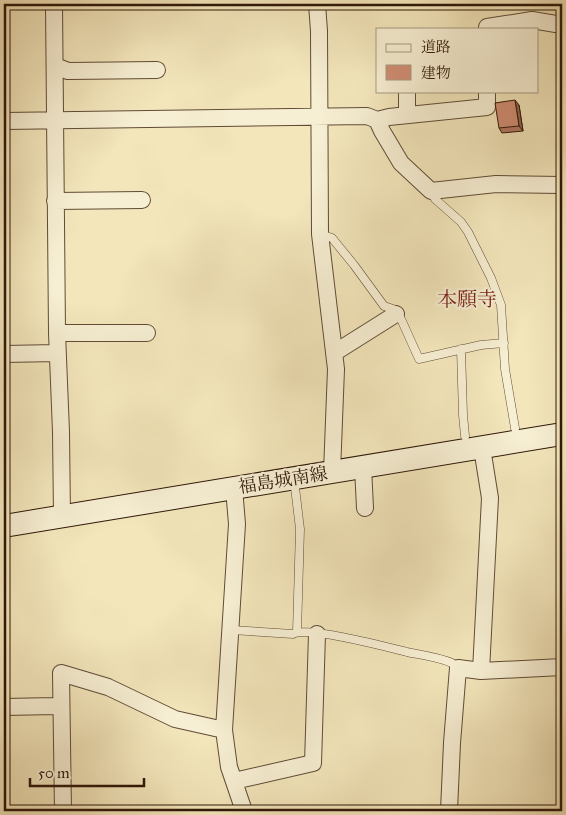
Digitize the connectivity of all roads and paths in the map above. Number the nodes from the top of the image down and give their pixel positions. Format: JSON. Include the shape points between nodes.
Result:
{"nodes":[{"id":1,"x":54,"y":4,"type":"edge"},
{"id":2,"x":317,"y":4,"type":"edge"},
{"id":3,"x":562,"y":26,"type":"edge"},
{"id":4,"x":492,"y":28,"type":"edge"},
{"id":5,"x":55,"y":66,"type":"junction"},
{"id":6,"x":157,"y":70,"type":"dead end"},
{"id":7,"x":407,"y":92,"type":"edge"},
{"id":8,"x":487,"y":92,"type":"edge"},
{"id":9,"x":407,"y":115,"type":"junction"},
{"id":10,"x":318,"y":117,"type":"junction"},
{"id":11,"x":54,"y":120,"type":"junction"},
{"id":12,"x":377,"y":120,"type":"junction"},
{"id":13,"x":4,"y":121,"type":"edge"},
{"id":14,"x":562,"y":185,"type":"edge"},
{"id":15,"x":431,"y":191,"type":"junction"},
{"id":16,"x":142,"y":200,"type":"dead end"},
{"id":17,"x":55,"y":201,"type":"junction"},
{"id":18,"x":320,"y":234,"type":"junction"},
{"id":19,"x":396,"y":314,"type":"junction"},
{"id":20,"x":57,"y":333,"type":"junction"},
{"id":21,"x":147,"y":333,"type":"dead end"},
{"id":22,"x":504,"y":343,"type":"junction"},
{"id":23,"x":461,"y":350,"type":"junction"},
{"id":24,"x":57,"y":353,"type":"junction"},
{"id":25,"x":334,"y":353,"type":"junction"},
{"id":26,"x":4,"y":354,"type":"edge"},
{"id":27,"x":515,"y":428,"type":"dead end"},
{"id":28,"x":562,"y":434,"type":"edge"},
{"id":29,"x":474,"y":442,"type":"junction"},
{"id":30,"x":363,"y":467,"type":"junction"},
{"id":31,"x":332,"y":472,"type":"junction"},
{"id":32,"x":294,"y":478,"type":"junction"},
{"id":33,"x":234,"y":488,"type":"junction"},
{"id":34,"x":365,"y":508,"type":"dead end"},
{"id":35,"x":62,"y":516,"type":"junction"},
{"id":36,"x":4,"y":526,"type":"edge"},
{"id":37,"x":231,"y":630,"type":"junction"},
{"id":38,"x":297,"y":632,"type":"junction"},
{"id":39,"x":317,"y":634,"type":"junction"},
{"id":40,"x":562,"y":667,"type":"edge"},
{"id":41,"x":458,"y":668,"type":"junction"},
{"id":42,"x":481,"y":671,"type":"junction"},
{"id":43,"x":61,"y":704,"type":"junction"},
{"id":44,"x":4,"y":707,"type":"edge"},
{"id":45,"x":224,"y":730,"type":"junction"},
{"id":46,"x":234,"y":781,"type":"junction"},
{"id":47,"x":63,"y":811,"type":"edge"},
{"id":48,"x":244,"y":811,"type":"edge"},
{"id":49,"x":449,"y":811,"type":"edge"}],
"edges":[{"from":1,"to":5,"type":"street"},
{"from":2,"to":10,"type":"street"},
{"from":3,"to":4,"type":"street","via":[[532,20]]},
{"from":5,"to":6,"type":"street","via":[[68,71]]},
{"from":5,"to":11,"type":"street"},
{"from":7,"to":9,"type":"street"},
{"from":8,"to":9,"type":"street","via":[[487,107]]},
{"from":9,"to":12,"type":"street"},
{"from":10,"to":11,"type":"street"},
{"from":10,"to":12,"type":"street","via":[[366,116]]},
{"from":10,"to":18,"type":"street"},
{"from":11,"to":13,"type":"street"},
{"from":11,"to":17,"type":"street"},
{"from":12,"to":15,"type":"street","via":[[401,162]]},
{"from":14,"to":15,"type":"street","via":[[496,184]]},
{"from":15,"to":22,"type":"lane","via":[[468,232],[491,278],[501,306]]},
{"from":16,"to":17,"type":"street"},
{"from":17,"to":20,"type":"street"},
{"from":18,"to":19,"type":"lane","via":[[332,238],[384,306]]},
{"from":18,"to":25,"type":"street"},
{"from":19,"to":23,"type":"lane","via":[[418,359]]},
{"from":19,"to":25,"type":"street"},
{"from":20,"to":21,"type":"street"},
{"from":20,"to":24,"type":"street"},
{"from":22,"to":23,"type":"lane"},
{"from":22,"to":27,"type":"lane"},
{"from":23,"to":29,"type":"lane","via":[[463,415]]},
{"from":24,"to":26,"type":"street"},
{"from":24,"to":35,"type":"street"},
{"from":25,"to":31,"type":"street"},
{"from":28,"to":29,"type":"main road","name":"福島城南線"},
{"from":29,"to":30,"type":"main road","name":"福島城南線"},
{"from":29,"to":42,"type":"street","via":[[490,498]]},
{"from":30,"to":31,"type":"main road","name":"福島城南線"},
{"from":30,"to":34,"type":"street"},
{"from":31,"to":32,"type":"main road","name":"福島城南線"},
{"from":32,"to":33,"type":"main road","name":"福島城南線"},
{"from":32,"to":38,"type":"lane","via":[[300,529]]},
{"from":33,"to":35,"type":"main road","name":"福島城南線"},
{"from":33,"to":37,"type":"street","via":[[237,524]]},
{"from":35,"to":36,"type":"main road","name":"福島城南線"},
{"from":37,"to":38,"type":"lane"},
{"from":37,"to":45,"type":"street"},
{"from":38,"to":39,"type":"lane"},
{"from":39,"to":41,"type":"lane","via":[[379,645]]},
{"from":39,"to":46,"type":"street","via":[[313,763]]},
{"from":40,"to":42,"type":"street"},
{"from":41,"to":42,"type":"street"},
{"from":41,"to":49,"type":"street"},
{"from":43,"to":44,"type":"street"},
{"from":43,"to":45,"type":"street","via":[[61,673],[108,687],[174,719]]},
{"from":43,"to":47,"type":"street"},
{"from":45,"to":46,"type":"street"},
{"from":46,"to":48,"type":"street"}]}
